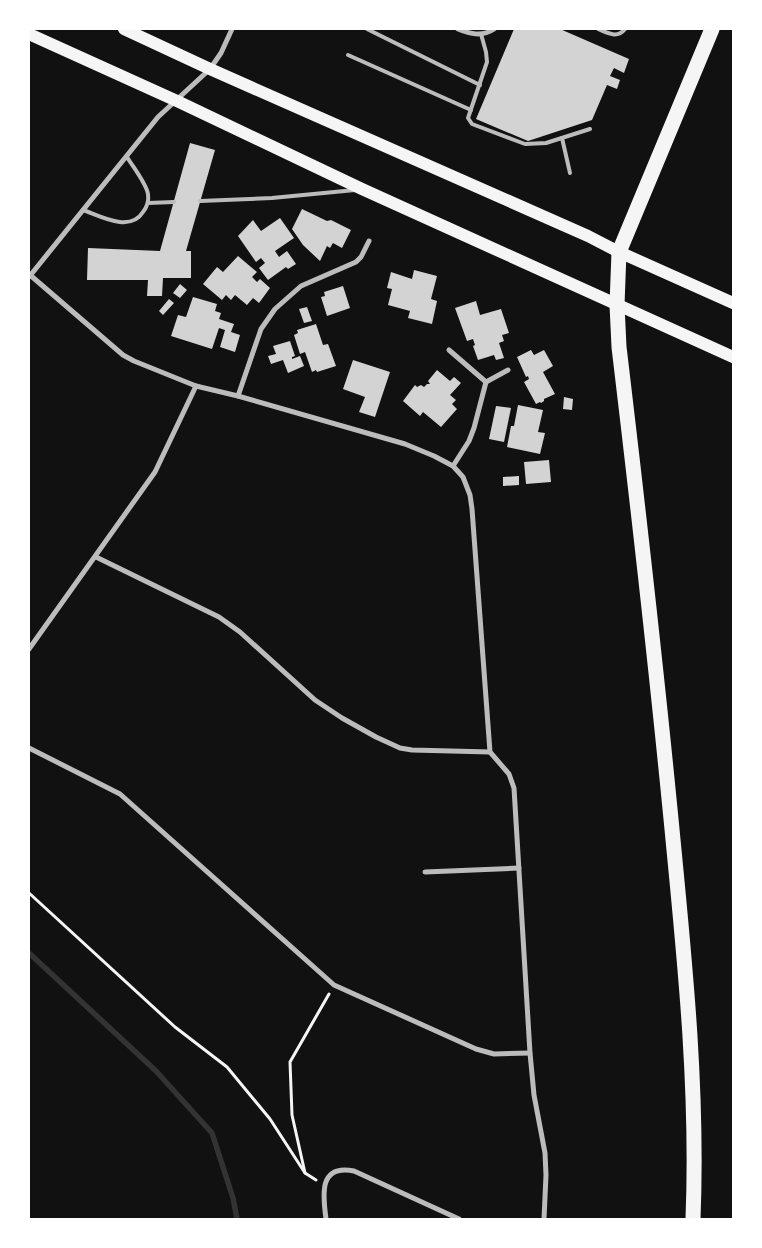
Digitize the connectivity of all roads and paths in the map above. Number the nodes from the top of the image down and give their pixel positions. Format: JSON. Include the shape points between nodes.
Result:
{"nodes":[{"id":1,"x":124,"y":29,"type":"edge"},
{"id":2,"x":232,"y":29,"type":"edge"},
{"id":3,"x":367,"y":29,"type":"edge"},
{"id":4,"x":458,"y":29,"type":"edge"},
{"id":5,"x":494,"y":29,"type":"edge"},
{"id":6,"x":598,"y":29,"type":"edge"},
{"id":7,"x":625,"y":29,"type":"edge"},
{"id":8,"x":712,"y":29,"type":"edge"},
{"id":9,"x":29,"y":34,"type":"edge"},
{"id":10,"x":481,"y":34,"type":"junction"},
{"id":11,"x":348,"y":54,"type":"dead end"},
{"id":12,"x":210,"y":69,"type":"junction"},
{"id":13,"x":480,"y":86,"type":"junction"},
{"id":14,"x":176,"y":101,"type":"junction"},
{"id":15,"x":471,"y":110,"type":"junction"},
{"id":16,"x":590,"y":129,"type":"dead end"},
{"id":17,"x":562,"y":138,"type":"junction"},
{"id":18,"x":128,"y":157,"type":"junction"},
{"id":19,"x":570,"y":173,"type":"dead end"},
{"id":20,"x":362,"y":189,"type":"junction"},
{"id":21,"x":200,"y":201,"type":"dead end"},
{"id":22,"x":174,"y":202,"type":"dead end"},
{"id":23,"x":148,"y":203,"type":"junction"},
{"id":24,"x":83,"y":210,"type":"junction"},
{"id":25,"x":369,"y":241,"type":"dead end"},
{"id":26,"x":620,"y":252,"type":"junction"},
{"id":27,"x":30,"y":276,"type":"edge"},
{"id":28,"x":733,"y":303,"type":"edge"},
{"id":29,"x":617,"y":305,"type":"junction"},
{"id":30,"x":449,"y":350,"type":"dead end"},
{"id":31,"x":733,"y":357,"type":"edge"},
{"id":32,"x":508,"y":370,"type":"dead end"},
{"id":33,"x":486,"y":382,"type":"junction"},
{"id":34,"x":196,"y":386,"type":"junction"},
{"id":35,"x":238,"y":396,"type":"junction"},
{"id":36,"x":453,"y":466,"type":"junction"},
{"id":37,"x":96,"y":557,"type":"junction"},
{"id":38,"x":29,"y":649,"type":"edge"},
{"id":39,"x":29,"y":748,"type":"edge"},
{"id":40,"x":490,"y":752,"type":"junction"},
{"id":41,"x":519,"y":868,"type":"junction"},
{"id":42,"x":425,"y":872,"type":"dead end"},
{"id":43,"x":29,"y":893,"type":"edge"},
{"id":44,"x":334,"y":984,"type":"junction"},
{"id":45,"x":530,"y":1052,"type":"junction"},
{"id":46,"x":305,"y":1173,"type":"junction"},
{"id":47,"x":324,"y":1184,"type":"junction"},
{"id":48,"x":326,"y":1219,"type":"edge"},
{"id":49,"x":459,"y":1219,"type":"edge"},
{"id":50,"x":544,"y":1219,"type":"edge"},
{"id":51,"x":693,"y":1219,"type":"edge"}],
"edges":[{"from":1,"to":12,"type":"main road"},
{"from":2,"to":12,"type":"street"},
{"from":3,"to":13,"type":"lane"},
{"from":4,"to":10,"type":"street","via":[[472,35]]},
{"from":5,"to":10,"type":"street"},
{"from":6,"to":7,"type":"lane","via":[[613,35]]},
{"from":8,"to":26,"type":"highway"},
{"from":9,"to":14,"type":"main road"},
{"from":10,"to":13,"type":"lane","via":[[487,62]]},
{"from":11,"to":15,"type":"lane"},
{"from":12,"to":14,"type":"street"},
{"from":12,"to":26,"type":"main road"},
{"from":13,"to":15,"type":"lane"},
{"from":14,"to":18,"type":"street","via":[[158,118]]},
{"from":14,"to":20,"type":"main road"},
{"from":15,"to":17,"type":"lane","via":[[468,118],[472,124],[525,144]]},
{"from":16,"to":17,"type":"lane"},
{"from":17,"to":19,"type":"lane"},
{"from":18,"to":23,"type":"lane","via":[[148,193]]},
{"from":18,"to":24,"type":"street"},
{"from":20,"to":21,"type":"lane"},
{"from":20,"to":29,"type":"main road"},
{"from":22,"to":23,"type":"lane"},
{"from":23,"to":24,"type":"lane","via":[[142,215],[121,223]]},
{"from":24,"to":27,"type":"street"},
{"from":25,"to":35,"type":"street","via":[[356,262],[300,286],[275,309],[261,329]]},
{"from":26,"to":28,"type":"main road"},
{"from":26,"to":29,"type":"highway"},
{"from":27,"to":34,"type":"street","via":[[123,355]]},
{"from":29,"to":31,"type":"main road"},
{"from":29,"to":51,"type":"highway","via":[[686,972],[694,1099]]},
{"from":30,"to":33,"type":"street"},
{"from":32,"to":33,"type":"street"},
{"from":33,"to":36,"type":"street","via":[[474,428]]},
{"from":34,"to":35,"type":"street"},
{"from":34,"to":37,"type":"street","via":[[155,472]]},
{"from":35,"to":36,"type":"street","via":[[405,444]]},
{"from":36,"to":40,"type":"street","via":[[470,495],[472,509]]},
{"from":37,"to":38,"type":"street"},
{"from":37,"to":40,"type":"street","via":[[224,620],[315,700],[376,737],[412,750]]},
{"from":39,"to":44,"type":"street","via":[[120,794]]},
{"from":40,"to":41,"type":"street","via":[[510,774],[514,788]]},
{"from":41,"to":42,"type":"street"},
{"from":41,"to":45,"type":"street"},
{"from":43,"to":46,"type":"path","via":[[175,1027],[227,1067],[270,1119]]},
{"from":44,"to":45,"type":"street","via":[[476,1049],[494,1054]]},
{"from":44,"to":46,"type":"path","via":[[290,1062],[292,1115]]},
{"from":45,"to":50,"type":"street","via":[[545,1153]]},
{"from":46,"to":47,"type":"path"},
{"from":47,"to":48,"type":"street"},
{"from":47,"to":49,"type":"street","via":[[339,1171],[354,1171]]}]}
